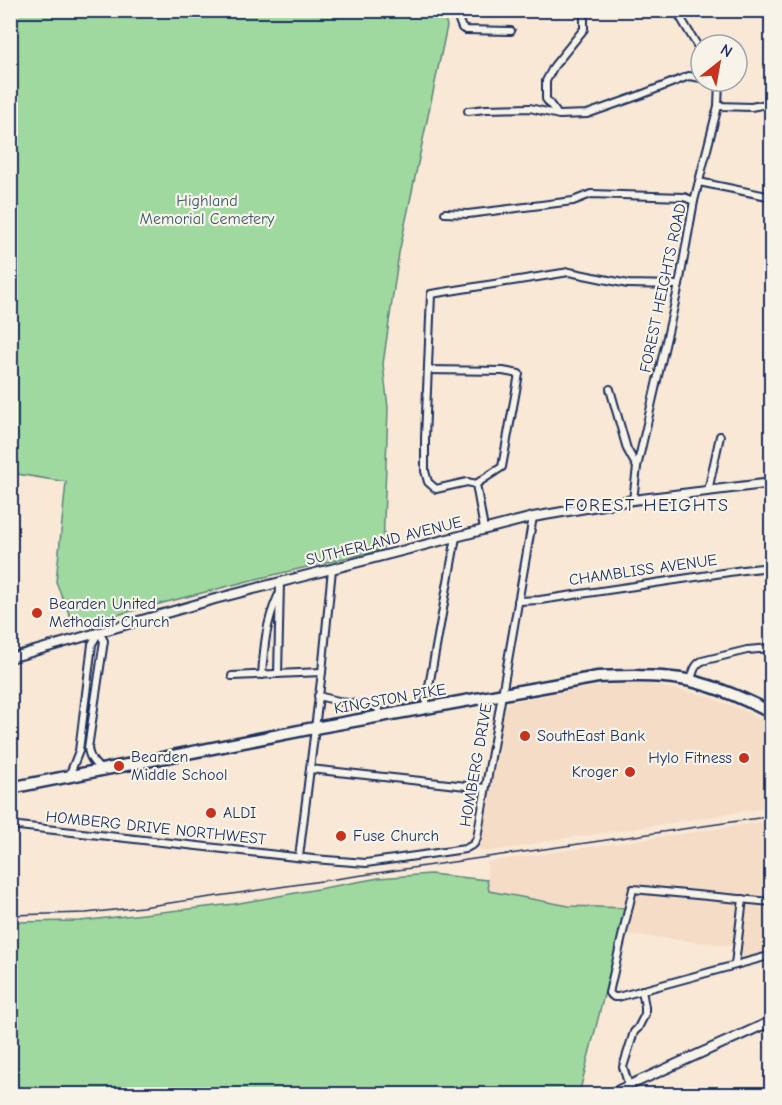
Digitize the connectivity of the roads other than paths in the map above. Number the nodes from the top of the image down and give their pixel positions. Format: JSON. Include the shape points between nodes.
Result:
{"nodes":[{"id":1,"x":454,"y":10,"type":"edge"},
{"id":2,"x":584,"y":10,"type":"edge"},
{"id":3,"x":676,"y":10,"type":"edge"},
{"id":4,"x":511,"y":31,"type":"dead end"},
{"id":5,"x":690,"y":33,"type":"edge"},
{"id":6,"x":689,"y":76,"type":"edge"},
{"id":7,"x":718,"y":93,"type":"edge"},
{"id":8,"x":771,"y":103,"type":"edge"},
{"id":9,"x":718,"y":106,"type":"junction"},
{"id":10,"x":468,"y":111,"type":"dead end"},
{"id":11,"x":559,"y":115,"type":"junction"},
{"id":12,"x":699,"y":182,"type":"junction"},
{"id":13,"x":771,"y":198,"type":"edge"},
{"id":14,"x":694,"y":201,"type":"junction"},
{"id":15,"x":445,"y":213,"type":"dead end"},
{"id":16,"x":679,"y":285,"type":"junction"},
{"id":17,"x":429,"y":370,"type":"junction"},
{"id":18,"x":610,"y":389,"type":"dead end"},
{"id":19,"x":720,"y":436,"type":"dead end"},
{"id":20,"x":638,"y":467,"type":"junction"},
{"id":21,"x":771,"y":483,"type":"edge"},
{"id":22,"x":476,"y":484,"type":"junction"},
{"id":23,"x":708,"y":490,"type":"junction"},
{"id":24,"x":633,"y":500,"type":"junction"},
{"id":25,"x":533,"y":517,"type":"junction"},
{"id":26,"x":484,"y":529,"type":"junction"},
{"id":27,"x":456,"y":537,"type":"junction"},
{"id":28,"x":771,"y":567,"type":"edge"},
{"id":29,"x":332,"y":569,"type":"junction"},
{"id":30,"x":280,"y":582,"type":"junction"},
{"id":31,"x":279,"y":593,"type":"junction"},
{"id":32,"x":518,"y":601,"type":"junction"},
{"id":33,"x":99,"y":632,"type":"junction"},
{"id":34,"x":771,"y":648,"type":"edge"},
{"id":35,"x":10,"y":657,"type":"edge"},
{"id":36,"x":322,"y":672,"type":"junction"},
{"id":37,"x":278,"y":674,"type":"junction"},
{"id":38,"x":262,"y":675,"type":"junction"},
{"id":39,"x":232,"y":676,"type":"dead end"},
{"id":40,"x":691,"y":681,"type":"junction"},
{"id":41,"x":502,"y":693,"type":"junction"},
{"id":42,"x":318,"y":696,"type":"junction"},
{"id":43,"x":425,"y":708,"type":"junction"},
{"id":44,"x":771,"y":713,"type":"edge"},
{"id":45,"x":380,"y":716,"type":"junction"},
{"id":46,"x":315,"y":728,"type":"junction"},
{"id":47,"x":310,"y":769,"type":"junction"},
{"id":48,"x":101,"y":770,"type":"junction"},
{"id":49,"x":69,"y":776,"type":"junction"},
{"id":50,"x":10,"y":788,"type":"edge"},
{"id":51,"x":486,"y":788,"type":"junction"},
{"id":52,"x":10,"y":825,"type":"edge"},
{"id":53,"x":299,"y":857,"type":"junction"},
{"id":54,"x":743,"y":899,"type":"junction"},
{"id":55,"x":771,"y":902,"type":"edge"},
{"id":56,"x":771,"y":955,"type":"edge"},
{"id":57,"x":735,"y":964,"type":"junction"},
{"id":58,"x":642,"y":990,"type":"junction"},
{"id":59,"x":771,"y":1021,"type":"edge"},
{"id":60,"x":629,"y":1086,"type":"junction"},
{"id":61,"x":610,"y":1095,"type":"edge"}],
"edges":[{"from":1,"to":4,"type":"street","via":[[466,30]]},
{"from":2,"to":11,"type":"street","via":[[584,29],[546,81],[546,99]]},
{"from":3,"to":5,"type":"street"},
{"from":6,"to":11,"type":"street","via":[[588,114]]},
{"from":7,"to":9,"type":"street","name":"FOREST HEIGHTS ROAD"},
{"from":8,"to":9,"type":"street"},
{"from":9,"to":12,"type":"street","name":"FOREST HEIGHTS ROAD"},
{"from":10,"to":11,"type":"street","via":[[530,108]]},
{"from":12,"to":13,"type":"street"},
{"from":12,"to":14,"type":"street","name":"FOREST HEIGHTS ROAD"},
{"from":14,"to":15,"type":"street","via":[[684,197],[591,194],[573,201],[468,214]]},
{"from":14,"to":16,"type":"street","name":"FOREST HEIGHTS ROAD"},
{"from":16,"to":17,"type":"street","via":[[628,284],[569,272],[431,294]]},
{"from":16,"to":20,"type":"street","name":"FOREST HEIGHTS ROAD"},
{"from":17,"to":22,"type":"street","via":[[425,438],[428,482],[436,489],[467,482]]},
{"from":17,"to":22,"type":"street","via":[[519,374],[502,467]]},
{"from":18,"to":20,"type":"street","via":[[627,449]]},
{"from":19,"to":23,"type":"street"},
{"from":20,"to":24,"type":"street","name":"FOREST HEIGHTS ROAD"},
{"from":21,"to":23,"type":"street","name":"SUTHERLAND AVENUE"},
{"from":22,"to":26,"type":"street"},
{"from":23,"to":24,"type":"street","name":"SUTHERLAND AVENUE"},
{"from":24,"to":25,"type":"street","name":"SUTHERLAND AVENUE"},
{"from":25,"to":26,"type":"street","name":"SUTHERLAND AVENUE"},
{"from":25,"to":32,"type":"street","name":"HOMBERG DRIVE"},
{"from":26,"to":27,"type":"street","name":"SUTHERLAND AVENUE"},
{"from":27,"to":29,"type":"street","name":"SUTHERLAND AVENUE"},
{"from":27,"to":43,"type":"street"},
{"from":28,"to":32,"type":"street","name":"CHAMBLISS AVENUE"},
{"from":29,"to":30,"type":"street","name":"SUTHERLAND AVENUE"},
{"from":29,"to":36,"type":"street"},
{"from":30,"to":31,"type":"street"},
{"from":30,"to":33,"type":"street","name":"SUTHERLAND AVENUE"},
{"from":31,"to":37,"type":"street"},
{"from":31,"to":38,"type":"street","via":[[266,633]]},
{"from":32,"to":41,"type":"street","name":"HOMBERG DRIVE"},
{"from":33,"to":35,"type":"street","name":"SUTHERLAND AVENUE"},
{"from":33,"to":48,"type":"street","via":[[104,641],[88,748]]},
{"from":33,"to":49,"type":"street","via":[[92,644],[79,751]]},
{"from":34,"to":40,"type":"street","via":[[699,662]]},
{"from":36,"to":37,"type":"street"},
{"from":36,"to":42,"type":"street"},
{"from":37,"to":38,"type":"street"},
{"from":38,"to":39,"type":"street"},
{"from":40,"to":41,"type":"main road","name":"KINGSTON PIKE","via":[[598,677]]},
{"from":40,"to":44,"type":"main road","name":"KINGSTON PIKE"},
{"from":41,"to":43,"type":"main road","name":"KINGSTON PIKE"},
{"from":41,"to":51,"type":"street","name":"HOMBERG DRIVE"},
{"from":42,"to":45,"type":"street","via":[[374,706]]},
{"from":42,"to":46,"type":"street"},
{"from":43,"to":45,"type":"main road","name":"KINGSTON PIKE"},
{"from":45,"to":46,"type":"main road","name":"KINGSTON PIKE"},
{"from":46,"to":47,"type":"street"},
{"from":46,"to":48,"type":"main road","name":"KINGSTON PIKE"},
{"from":47,"to":51,"type":"street"},
{"from":47,"to":53,"type":"street"},
{"from":48,"to":49,"type":"main road","name":"KINGSTON PIKE"},
{"from":49,"to":50,"type":"main road","name":"KINGSTON PIKE"},
{"from":51,"to":53,"type":"street","name":"HOMBERG DRIVE","via":[[477,838],[465,849],[366,863]]},
{"from":52,"to":53,"type":"street","name":"HOMBERG DRIVE NORTHWEST"},
{"from":54,"to":55,"type":"street"},
{"from":54,"to":57,"type":"street"},
{"from":54,"to":58,"type":"street","via":[[633,889],[609,990],[618,997]]},
{"from":56,"to":57,"type":"street"},
{"from":57,"to":58,"type":"street"},
{"from":58,"to":60,"type":"street","via":[[645,1014],[634,1032],[623,1067]]},
{"from":59,"to":60,"type":"street"},
{"from":60,"to":61,"type":"street"}]}
